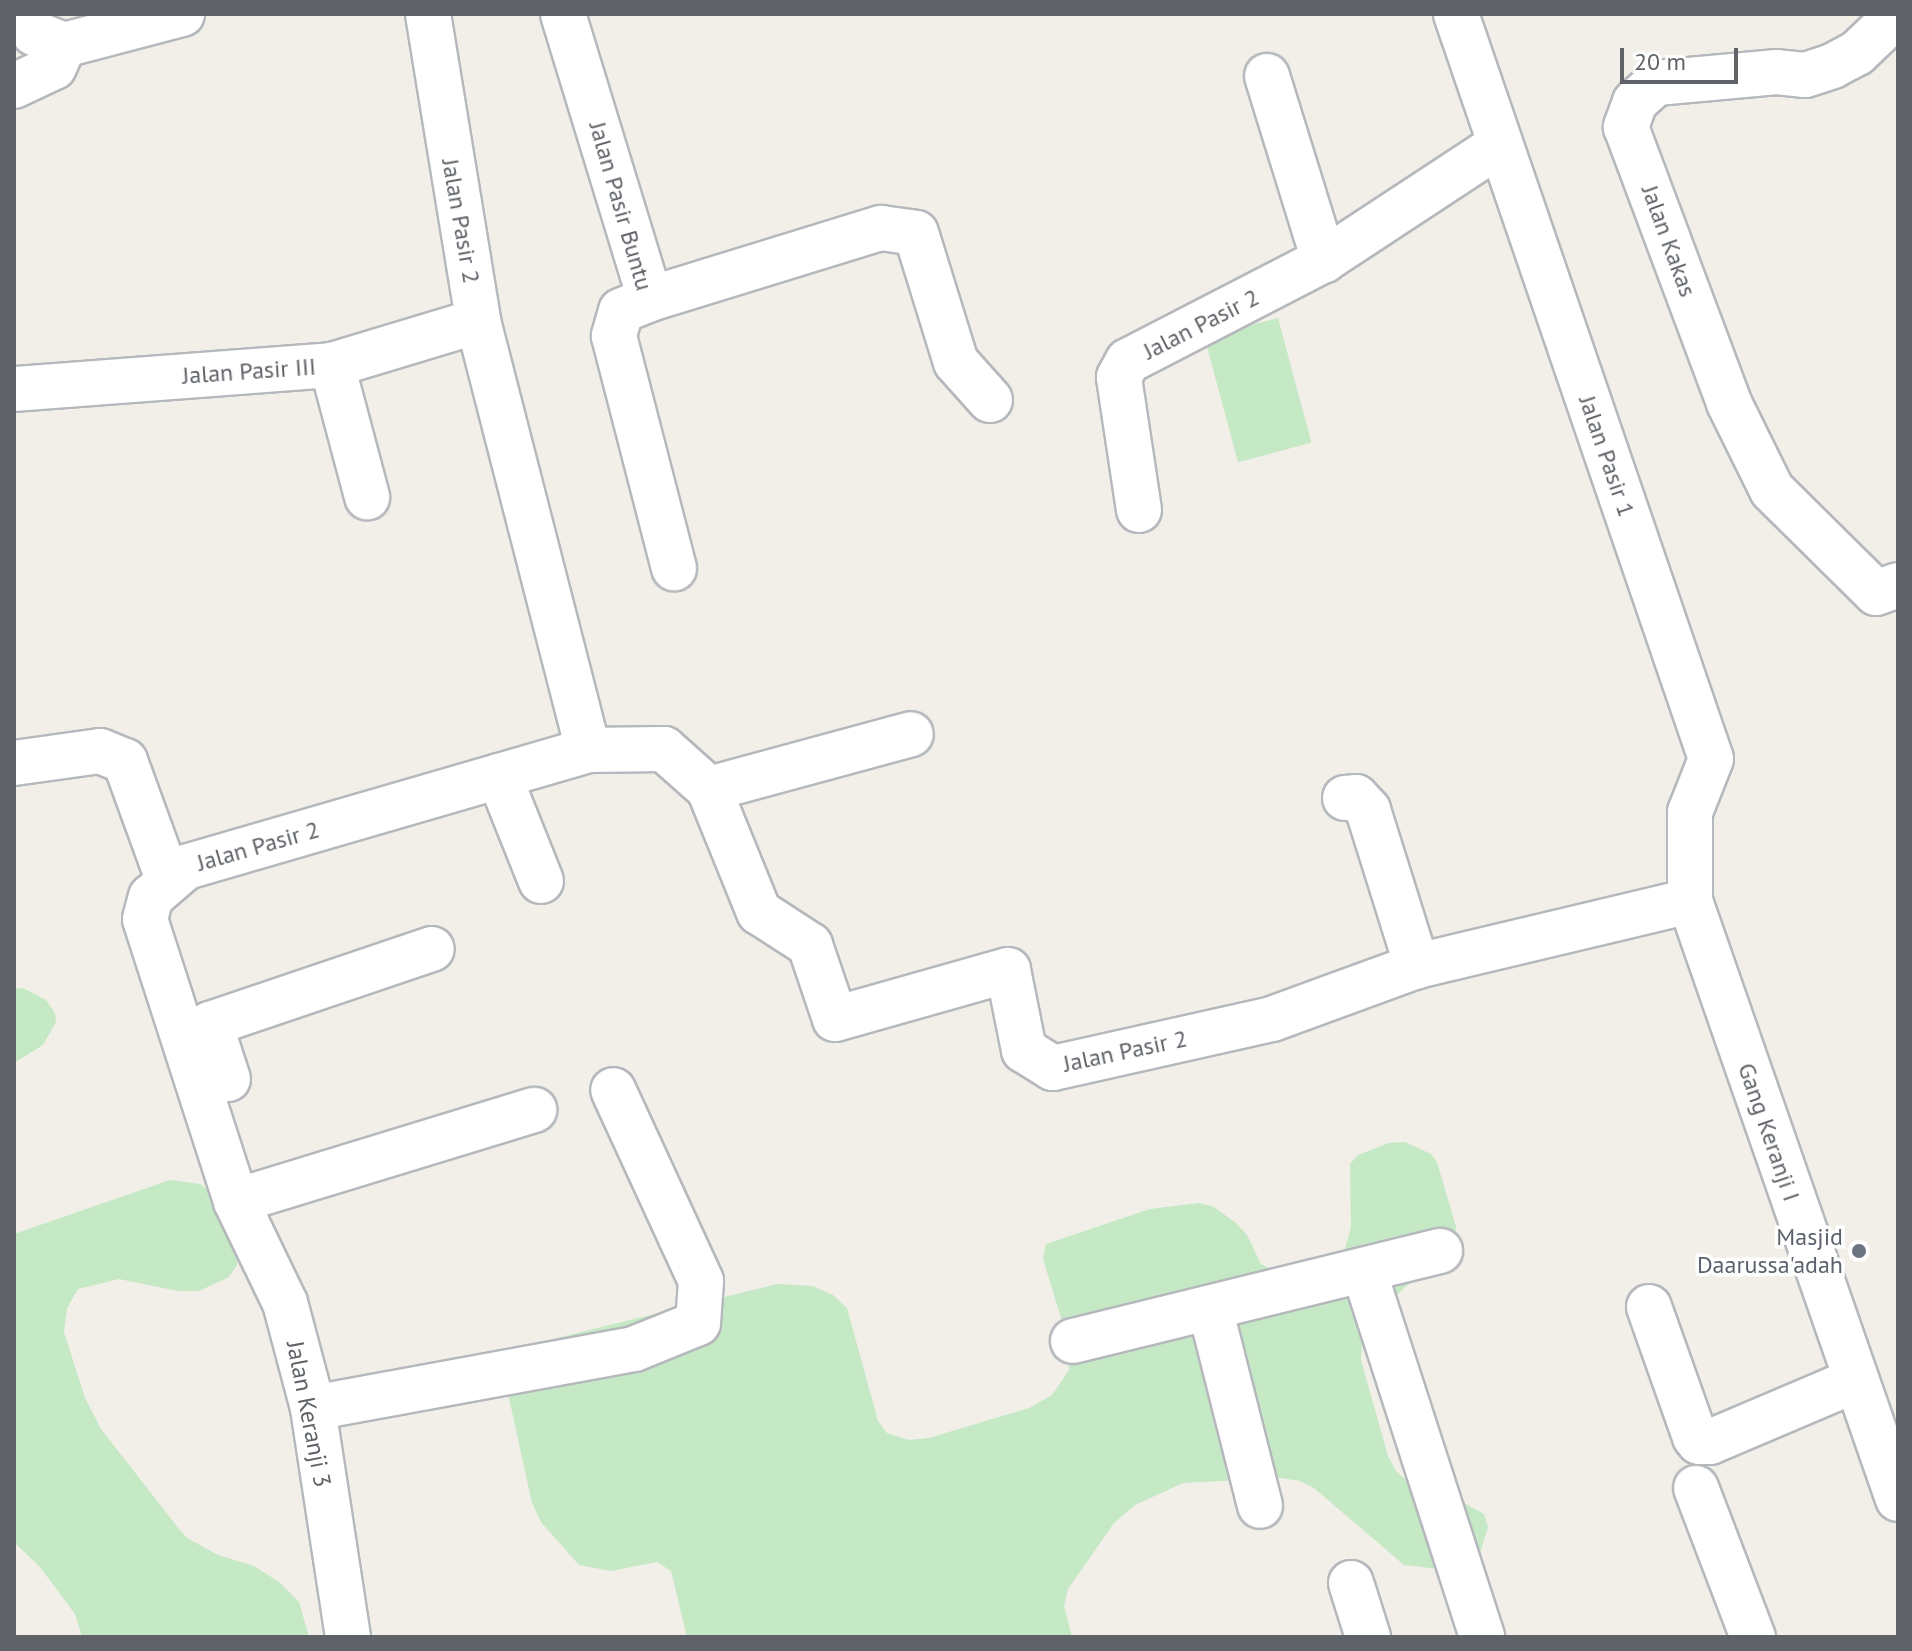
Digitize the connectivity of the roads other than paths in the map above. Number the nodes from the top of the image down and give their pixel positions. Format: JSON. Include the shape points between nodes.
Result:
{"nodes":[{"id":1,"x":27,"y":14,"type":"edge"},
{"id":2,"x":182,"y":14,"type":"edge"},
{"id":3,"x":428,"y":14,"type":"edge"},
{"id":4,"x":563,"y":14,"type":"edge"},
{"id":5,"x":1456,"y":14,"type":"edge"},
{"id":6,"x":1898,"y":15,"type":"edge"},
{"id":7,"x":64,"y":45,"type":"junction"},
{"id":8,"x":1267,"y":76,"type":"dead end"},
{"id":9,"x":14,"y":86,"type":"edge"},
{"id":10,"x":1499,"y":145,"type":"junction"},
{"id":11,"x":1324,"y":260,"type":"junction"},
{"id":12,"x":650,"y":299,"type":"junction"},
{"id":13,"x":478,"y":321,"type":"junction"},
{"id":14,"x":332,"y":365,"type":"junction"},
{"id":15,"x":14,"y":389,"type":"edge"},
{"id":16,"x":990,"y":400,"type":"dead end"},
{"id":17,"x":367,"y":497,"type":"dead end"},
{"id":18,"x":1139,"y":510,"type":"dead end"},
{"id":19,"x":674,"y":568,"type":"dead end"},
{"id":20,"x":1898,"y":585,"type":"edge"},
{"id":21,"x":911,"y":734,"type":"dead end"},
{"id":22,"x":588,"y":750,"type":"junction"},
{"id":23,"x":14,"y":763,"type":"edge"},
{"id":24,"x":499,"y":776,"type":"junction"},
{"id":25,"x":709,"y":789,"type":"junction"},
{"id":26,"x":1345,"y":798,"type":"dead end"},
{"id":27,"x":168,"y":879,"type":"junction"},
{"id":28,"x":541,"y":881,"type":"dead end"},
{"id":29,"x":1690,"y":901,"type":"junction"},
{"id":30,"x":432,"y":949,"type":"dead end"},
{"id":31,"x":1417,"y":966,"type":"junction"},
{"id":32,"x":613,"y":1090,"type":"dead end"},
{"id":33,"x":534,"y":1110,"type":"dead end"},
{"id":34,"x":250,"y":1196,"type":"junction"},
{"id":35,"x":1440,"y":1251,"type":"dead end"},
{"id":36,"x":1364,"y":1271,"type":"junction"},
{"id":37,"x":1649,"y":1307,"type":"dead end"},
{"id":38,"x":1210,"y":1308,"type":"junction"},
{"id":39,"x":1073,"y":1341,"type":"dead end"},
{"id":40,"x":1856,"y":1380,"type":"junction"},
{"id":41,"x":313,"y":1408,"type":"junction"},
{"id":42,"x":1696,"y":1488,"type":"dead end"},
{"id":43,"x":1898,"y":1499,"type":"edge"},
{"id":44,"x":1260,"y":1506,"type":"dead end"},
{"id":45,"x":1351,"y":1583,"type":"dead end"},
{"id":46,"x":348,"y":1637,"type":"edge"},
{"id":47,"x":1368,"y":1637,"type":"edge"},
{"id":48,"x":1482,"y":1637,"type":"edge"},
{"id":49,"x":1753,"y":1637,"type":"edge"}],
"edges":[{"from":1,"to":7,"type":"street","via":[[34,33]]},
{"from":2,"to":7,"type":"street"},
{"from":3,"to":13,"type":"street","name":"Jalan Pasir 2"},
{"from":4,"to":12,"type":"street","name":"Jalan Pasir Buntu"},
{"from":5,"to":10,"type":"street","name":"Jalan Pasir 1"},
{"from":6,"to":20,"type":"street","name":"Jalan Kakas","via":[[1857,53],[1805,75],[1777,72],[1656,83],[1635,102],[1626,127],[1729,403],[1772,490],[1876,593]]},
{"from":7,"to":9,"type":"street","via":[[54,67]]},
{"from":8,"to":11,"type":"street"},
{"from":10,"to":11,"type":"street","name":"Jalan Pasir 2"},
{"from":10,"to":29,"type":"street","name":"Jalan Pasir 1","via":[[1711,759],[1690,812]]},
{"from":11,"to":18,"type":"street","name":"Jalan Pasir 2","via":[[1128,361],[1119,377]]},
{"from":12,"to":16,"type":"street","via":[[881,228],[916,233],[956,362]]},
{"from":12,"to":19,"type":"street","name":"Jalan Pasir Buntu","via":[[621,311],[614,336]]},
{"from":13,"to":14,"type":"street","name":"Jalan Pasir III"},
{"from":13,"to":22,"type":"street","name":"Jalan Pasir 2"},
{"from":14,"to":15,"type":"street","name":"Jalan Pasir III"},
{"from":14,"to":17,"type":"street"},
{"from":21,"to":25,"type":"street"},
{"from":22,"to":24,"type":"street","name":"Jalan Pasir 2"},
{"from":22,"to":25,"type":"street","name":"Jalan Pasir 2","via":[[664,749]]},
{"from":23,"to":27,"type":"street","via":[[100,751],[125,761]]},
{"from":24,"to":27,"type":"street","name":"Jalan Pasir 2","via":[[186,867]]},
{"from":24,"to":28,"type":"street"},
{"from":25,"to":31,"type":"street","name":"Jalan Pasir 2","via":[[759,912],[810,945],[835,1019],[1008,970],[1024,1050],[1053,1068],[1272,1019]]},
{"from":26,"to":31,"type":"street","via":[[1356,797],[1368,810]]},
{"from":27,"to":34,"type":"street","name":"Jalan Pasir 2","via":[[151,897],[145,919]]},
{"from":29,"to":31,"type":"street","name":"Jalan Pasir 2"},
{"from":29,"to":40,"type":"street","name":"Gang Keranji I"},
{"from":30,"to":34,"type":"street","via":[[210,1024]]},
{"from":32,"to":41,"type":"street","via":[[701,1281],[698,1323],[634,1349]]},
{"from":33,"to":34,"type":"street"},
{"from":34,"to":41,"type":"street","name":"Jalan Keranji 3"},
{"from":35,"to":36,"type":"street"},
{"from":36,"to":38,"type":"street"},
{"from":36,"to":48,"type":"street"},
{"from":37,"to":40,"type":"street","via":[[1699,1442],[1710,1442]]},
{"from":38,"to":39,"type":"street"},
{"from":38,"to":44,"type":"street"},
{"from":40,"to":43,"type":"street","name":"Gang Keranji I"},
{"from":41,"to":46,"type":"street","name":"Jalan Keranji 3"},
{"from":42,"to":49,"type":"street"},
{"from":45,"to":47,"type":"street"}]}
